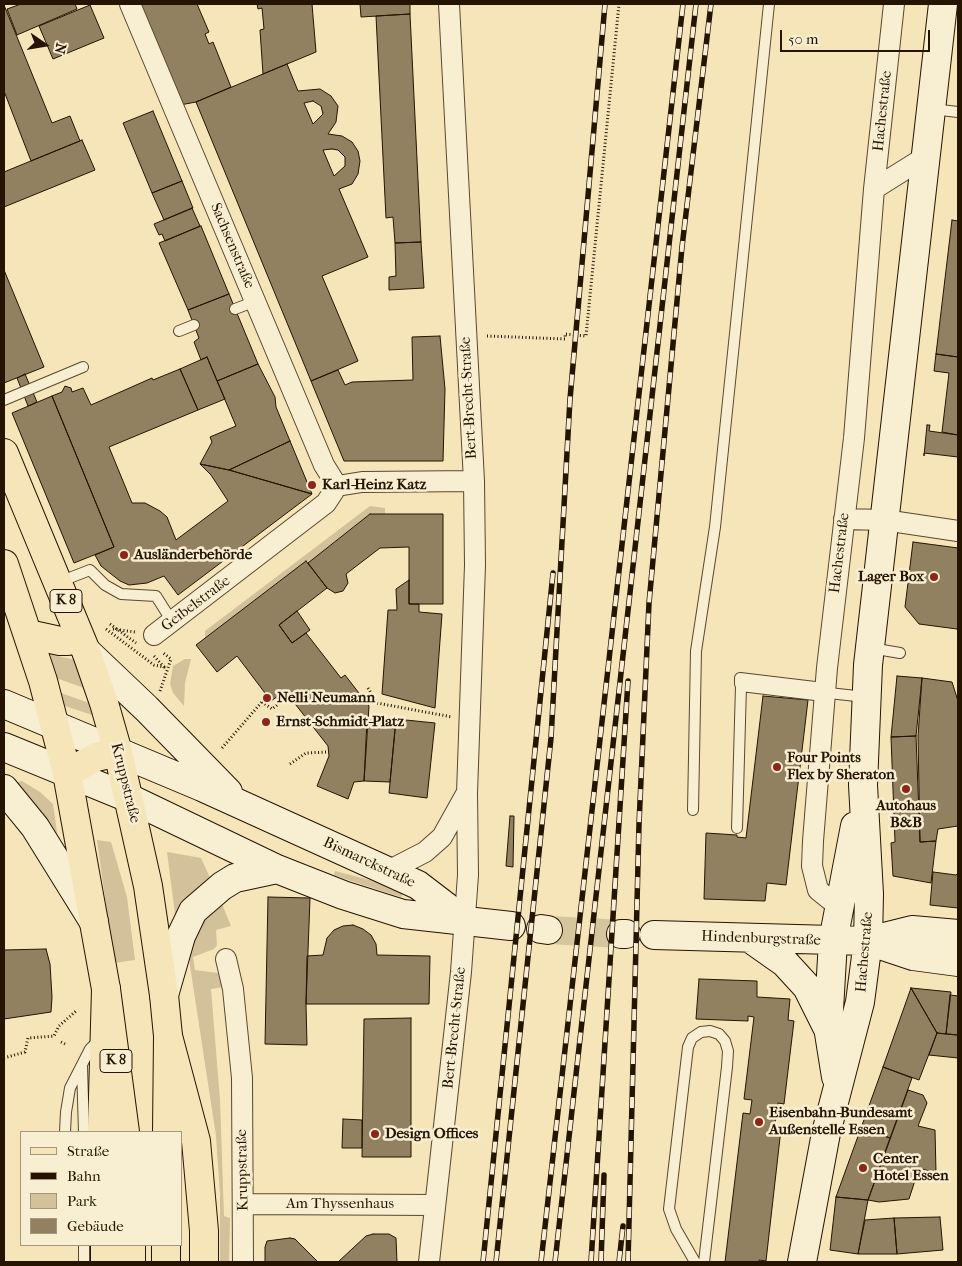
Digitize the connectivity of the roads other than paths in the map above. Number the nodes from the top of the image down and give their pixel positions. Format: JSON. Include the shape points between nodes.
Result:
{"nodes":[{"id":1,"x":130,"y":4,"type":"edge"},
{"id":2,"x":449,"y":4,"type":"edge"},
{"id":3,"x":770,"y":4,"type":"edge"},
{"id":4,"x":894,"y":4,"type":"edge"},
{"id":5,"x":943,"y":4,"type":"edge"},
{"id":6,"x":931,"y":109,"type":"junction"},
{"id":7,"x":958,"y":112,"type":"edge"},
{"id":8,"x":925,"y":157,"type":"junction"},
{"id":9,"x":874,"y":189,"type":"junction"},
{"id":10,"x":256,"y":302,"type":"junction"},
{"id":11,"x":236,"y":309,"type":"dead end"},
{"id":12,"x":194,"y":325,"type":"dead end"},
{"id":13,"x":179,"y":331,"type":"dead end"},
{"id":14,"x":83,"y":367,"type":"dead end"},
{"id":15,"x":4,"y":400,"type":"edge"},
{"id":16,"x":4,"y":452,"type":"edge"},
{"id":17,"x":474,"y":481,"type":"junction"},
{"id":18,"x":337,"y":486,"type":"junction"},
{"id":19,"x":844,"y":519,"type":"junction"},
{"id":20,"x":884,"y":520,"type":"junction"},
{"id":21,"x":958,"y":532,"type":"edge"},
{"id":22,"x":4,"y":564,"type":"edge"},
{"id":23,"x":58,"y":583,"type":"junction"},
{"id":24,"x":173,"y":623,"type":"junction"},
{"id":25,"x":28,"y":634,"type":"junction"},
{"id":26,"x":154,"y":635,"type":"dead end"},
{"id":27,"x":82,"y":643,"type":"junction"},
{"id":28,"x":870,"y":648,"type":"junction"},
{"id":29,"x":900,"y":653,"type":"dead end"},
{"id":30,"x":740,"y":684,"type":"dead end"},
{"id":31,"x":823,"y":692,"type":"junction"},
{"id":32,"x":866,"y":698,"type":"junction"},
{"id":33,"x":4,"y":704,"type":"edge"},
{"id":34,"x":54,"y":725,"type":"junction"},
{"id":35,"x":4,"y":747,"type":"edge"},
{"id":36,"x":118,"y":752,"type":"junction"},
{"id":37,"x":67,"y":773,"type":"junction"},
{"id":38,"x":864,"y":786,"type":"junction"},
{"id":39,"x":4,"y":789,"type":"edge"},
{"id":40,"x":467,"y":793,"type":"junction"},
{"id":41,"x":129,"y":798,"type":"junction"},
{"id":42,"x":237,"y":802,"type":"junction"},
{"id":43,"x":693,"y":810,"type":"dead end"},
{"id":44,"x":738,"y":828,"type":"dead end"},
{"id":45,"x":276,"y":869,"type":"junction"},
{"id":46,"x":388,"y":871,"type":"junction"},
{"id":47,"x":839,"y":907,"type":"junction"},
{"id":48,"x":465,"y":921,"type":"junction"},
{"id":49,"x":95,"y":924,"type":"junction"},
{"id":50,"x":511,"y":926,"type":"dead end"},
{"id":51,"x":958,"y":934,"type":"edge"},
{"id":52,"x":654,"y":935,"type":"dead end"},
{"id":53,"x":751,"y":939,"type":"junction"},
{"id":54,"x":833,"y":940,"type":"junction"},
{"id":55,"x":868,"y":941,"type":"junction"},
{"id":56,"x":226,"y":959,"type":"dead end"},
{"id":57,"x":958,"y":962,"type":"edge"},
{"id":58,"x":106,"y":989,"type":"junction"},
{"id":59,"x":164,"y":995,"type":"junction"},
{"id":60,"x":828,"y":1028,"type":"junction"},
{"id":61,"x":103,"y":1036,"type":"junction"},
{"id":62,"x":168,"y":1036,"type":"junction"},
{"id":63,"x":82,"y":1066,"type":"junction"},
{"id":64,"x":838,"y":1086,"type":"junction"},
{"id":65,"x":65,"y":1131,"type":"edge"},
{"id":66,"x":84,"y":1131,"type":"edge"},
{"id":67,"x":102,"y":1131,"type":"edge"},
{"id":68,"x":125,"y":1131,"type":"edge"},
{"id":69,"x":167,"y":1131,"type":"edge"},
{"id":70,"x":244,"y":1204,"type":"junction"},
{"id":71,"x":435,"y":1205,"type":"junction"},
{"id":72,"x":84,"y":1246,"type":"edge"},
{"id":73,"x":104,"y":1246,"type":"edge"},
{"id":74,"x":131,"y":1246,"type":"edge"},
{"id":75,"x":166,"y":1246,"type":"edge"},
{"id":76,"x":84,"y":1262,"type":"edge"},
{"id":77,"x":105,"y":1262,"type":"edge"},
{"id":78,"x":131,"y":1262,"type":"edge"},
{"id":79,"x":166,"y":1262,"type":"edge"},
{"id":80,"x":204,"y":1262,"type":"edge"},
{"id":81,"x":243,"y":1262,"type":"edge"},
{"id":82,"x":429,"y":1262,"type":"edge"},
{"id":83,"x":695,"y":1262,"type":"edge"},
{"id":84,"x":704,"y":1262,"type":"edge"},
{"id":85,"x":802,"y":1262,"type":"edge"}],
"edges":[{"from":1,"to":10,"type":"street","name":"Sachsenstraße"},
{"from":2,"to":17,"type":"street","name":"Bert-Brecht-Straße"},
{"from":3,"to":43,"type":"lane","via":[[714,527],[696,651]]},
{"from":4,"to":9,"type":"street","name":"Hachestraße"},
{"from":5,"to":6,"type":"main road","name":"Hachestraße"},
{"from":6,"to":7,"type":"lane"},
{"from":6,"to":8,"type":"main road","name":"Hachestraße"},
{"from":8,"to":9,"type":"street"},
{"from":8,"to":20,"type":"main road","name":"Hachestraße"},
{"from":9,"to":19,"type":"street","name":"Hachestraße","via":[[854,438]]},
{"from":10,"to":11,"type":"lane"},
{"from":10,"to":18,"type":"street","name":"Sachsenstraße","via":[[324,465]]},
{"from":12,"to":13,"type":"lane"},
{"from":14,"to":15,"type":"lane"},
{"from":16,"to":23,"type":"main road","name":"Kruppstraße","number":"K 8"},
{"from":17,"to":18,"type":"street","via":[[362,482]]},
{"from":17,"to":40,"type":"street","name":"Bert-Brecht-Straße","via":[[475,565]]},
{"from":18,"to":24,"type":"street","name":"Geibelstraße","via":[[326,503]]},
{"from":19,"to":20,"type":"street"},
{"from":19,"to":31,"type":"street","name":"Hachestraße"},
{"from":20,"to":21,"type":"street"},
{"from":20,"to":28,"type":"main road","name":"Hachestraße"},
{"from":22,"to":25,"type":"main road","number":"K 8"},
{"from":23,"to":24,"type":"lane","via":[[90,570],[105,585],[121,594],[156,596]]},
{"from":23,"to":27,"type":"main road","name":"Kruppstraße","number":"K 8"},
{"from":24,"to":26,"type":"street","name":"Geibelstraße"},
{"from":25,"to":27,"type":"main road"},
{"from":25,"to":34,"type":"main road","number":"K 8"},
{"from":27,"to":36,"type":"main road","name":"Kruppstraße","number":"K 8"},
{"from":27,"to":42,"type":"main road"},
{"from":28,"to":29,"type":"lane"},
{"from":28,"to":32,"type":"main road","name":"Hachestraße"},
{"from":30,"to":31,"type":"lane","via":[[740,678],[815,687]]},
{"from":31,"to":32,"type":"lane"},
{"from":31,"to":44,"type":"lane","via":[[815,695],[741,686]]},
{"from":31,"to":47,"type":"street","name":"Hachestraße","via":[[812,866],[818,890]]},
{"from":32,"to":38,"type":"main road","name":"Hachestraße"},
{"from":33,"to":34,"type":"main road","name":"Bismarckstraße"},
{"from":34,"to":36,"type":"main road","name":"Bismarckstraße"},
{"from":34,"to":37,"type":"main road","number":"K 8"},
{"from":35,"to":37,"type":"main road","name":"Bismarckstraße"},
{"from":36,"to":37,"type":"main road","via":[[96,757]]},
{"from":36,"to":41,"type":"main road","name":"Kruppstraße","number":"K 8"},
{"from":36,"to":42,"type":"main road","name":"Bismarckstraße"},
{"from":37,"to":41,"type":"main road","name":"Bismarckstraße"},
{"from":37,"to":49,"type":"main road","number":"K 8"},
{"from":38,"to":47,"type":"main road","name":"Hachestraße"},
{"from":38,"to":55,"type":"main road","name":"Hachestraße"},
{"from":39,"to":49,"type":"main road","via":[[35,828]]},
{"from":40,"to":46,"type":"street","name":"Bert-Brecht-Straße","via":[[442,837],[425,852]]},
{"from":40,"to":48,"type":"street","name":"Bert-Brecht-Straße"},
{"from":41,"to":45,"type":"main road","name":"Bismarckstraße"},
{"from":41,"to":59,"type":"main road","name":"Kruppstraße","number":"K 8","via":[[148,886]]},
{"from":42,"to":46,"type":"main road","name":"Bismarckstraße"},
{"from":45,"to":48,"type":"main road","name":"Bismarckstraße","via":[[403,914]]},
{"from":45,"to":59,"type":"main road","via":[[235,878],[193,911],[181,936]]},
{"from":46,"to":48,"type":"main road","name":"Bismarckstraße","via":[[418,885]]},
{"from":47,"to":54,"type":"main road","name":"Hachestraße"},
{"from":48,"to":50,"type":"main road"},
{"from":48,"to":71,"type":"street","name":"Bert-Brecht-Straße"},
{"from":49,"to":58,"type":"main road","number":"K 8"},
{"from":51,"to":55,"type":"main road","name":"Hindenburgstraße","via":[[912,930]]},
{"from":52,"to":53,"type":"main road","name":"Hindenburgstraße"},
{"from":53,"to":54,"type":"main road","name":"Hindenburgstraße"},
{"from":53,"to":60,"type":"main road","via":[[785,962],[807,987]]},
{"from":54,"to":55,"type":"main road","name":"Hindenburgstraße"},
{"from":54,"to":60,"type":"main road","name":"Hachestraße"},
{"from":55,"to":57,"type":"main road","name":"Hindenburgstraße","via":[[914,956]]},
{"from":55,"to":64,"type":"main road","name":"Hachestraße","via":[[860,1002]]},
{"from":56,"to":70,"type":"street","name":"Kruppstraße","via":[[233,989],[242,1078]]},
{"from":58,"to":61,"type":"main road"},
{"from":58,"to":68,"type":"main road","number":"K 8"},
{"from":59,"to":62,"type":"main road","name":"Kruppstraße","number":"K 8"},
{"from":60,"to":64,"type":"main road","name":"Hachestraße"},
{"from":61,"to":63,"type":"lane","via":[[90,1050]]},
{"from":61,"to":67,"type":"main road"},
{"from":62,"to":69,"type":"main road","name":"Kruppstraße","number":"K 8"},
{"from":62,"to":80,"type":"main road","via":[[196,1141]]},
{"from":63,"to":65,"type":"lane","via":[[70,1088]]},
{"from":63,"to":66,"type":"lane"},
{"from":64,"to":85,"type":"main road","name":"Hachestraße","via":[[816,1180]]},
{"from":70,"to":71,"type":"street","name":"Am Thyssenhaus"},
{"from":70,"to":81,"type":"street","name":"Kruppstraße"},
{"from":71,"to":82,"type":"street","name":"Bert-Brecht-Straße"},
{"from":72,"to":76,"type":"lane"},
{"from":73,"to":77,"type":"main road"},
{"from":74,"to":78,"type":"main road"},
{"from":75,"to":79,"type":"main road"},
{"from":83,"to":84,"type":"lane","via":[[676,1229],[669,1209],[688,1047],[692,1038],[710,1031],[725,1041],[728,1067]]}]}
